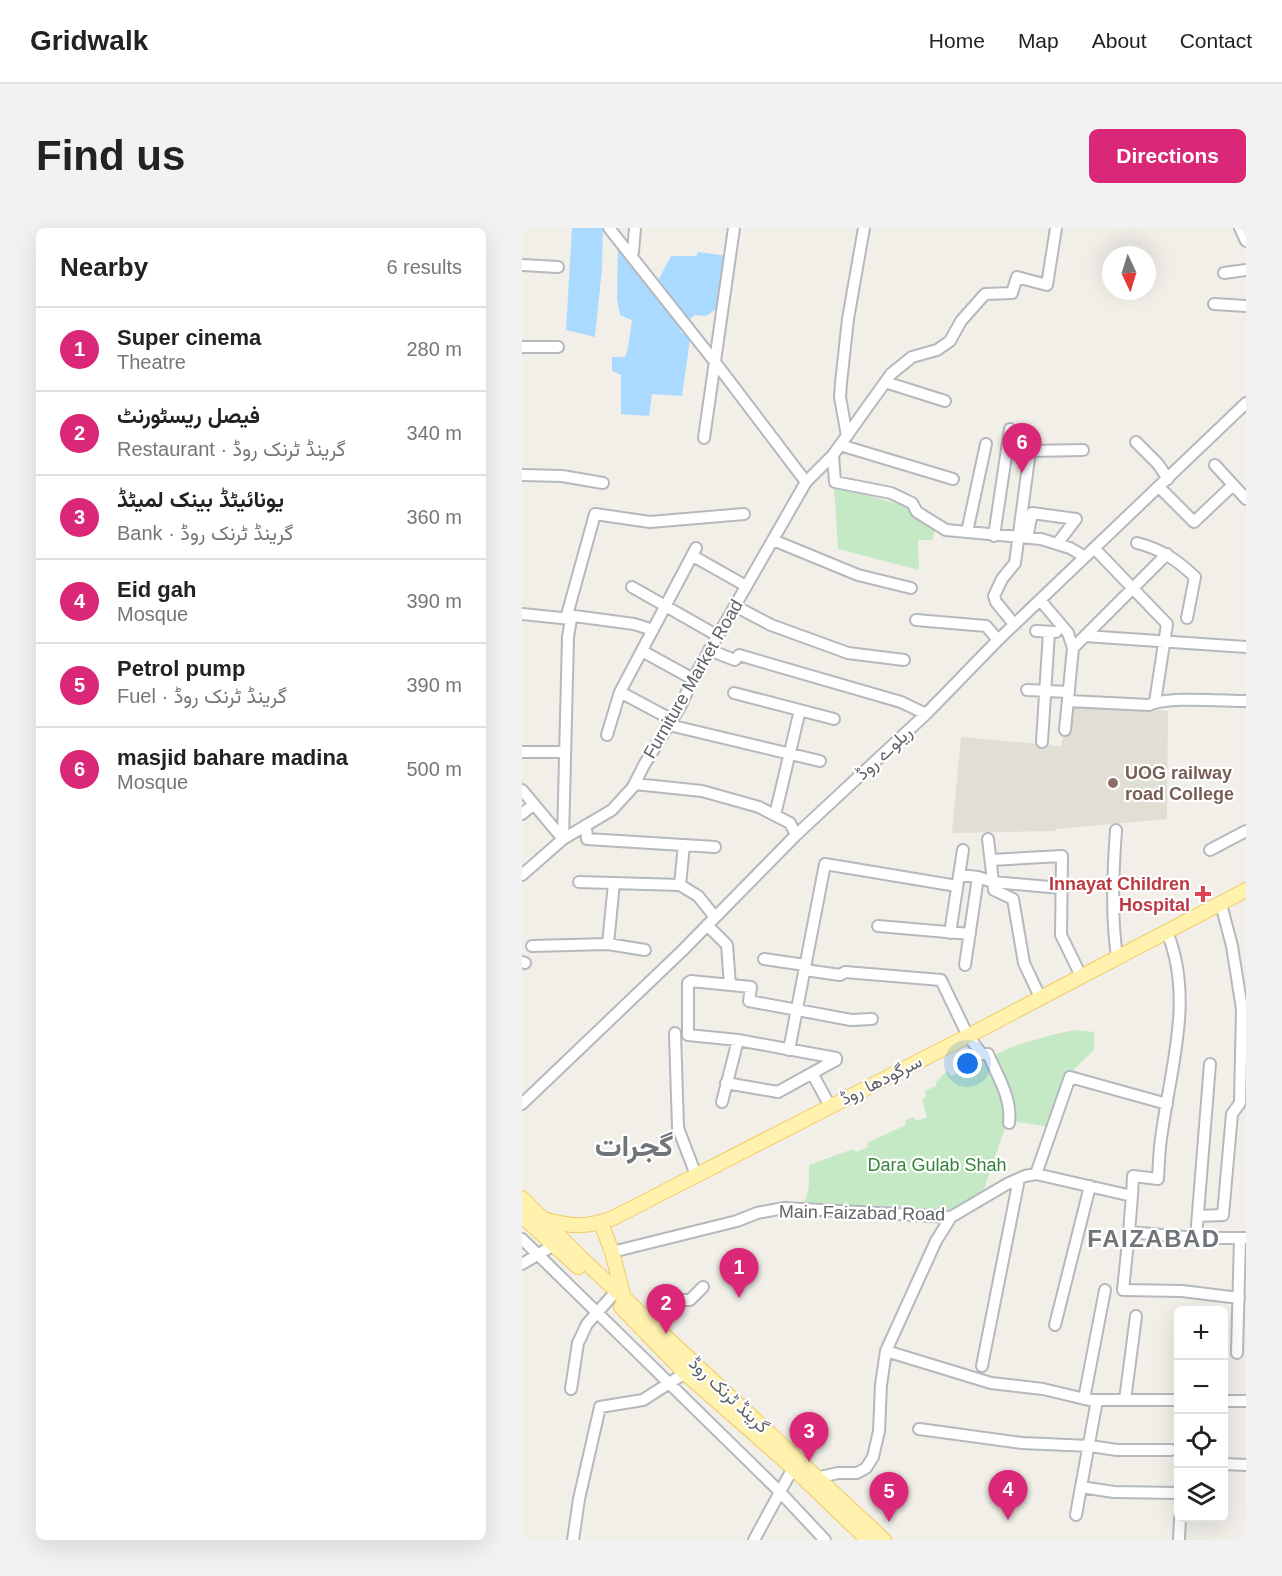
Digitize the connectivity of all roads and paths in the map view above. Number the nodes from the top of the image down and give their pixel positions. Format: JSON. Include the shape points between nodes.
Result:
{"nodes":[{"id":1,"x":609,"y":228,"type":"edge"},
{"id":2,"x":635,"y":228,"type":"edge"},
{"id":3,"x":734,"y":228,"type":"edge"},
{"id":4,"x":864,"y":228,"type":"edge"},
{"id":5,"x":1056,"y":228,"type":"edge"},
{"id":6,"x":1240,"y":228,"type":"edge"},
{"id":7,"x":1246,"y":241,"type":"edge"},
{"id":8,"x":633,"y":252,"type":"dead end"},
{"id":9,"x":522,"y":264,"type":"edge"},
{"id":10,"x":558,"y":267,"type":"dead end"},
{"id":11,"x":1246,"y":270,"type":"edge"},
{"id":12,"x":1224,"y":273,"type":"dead end"},
{"id":13,"x":1214,"y":304,"type":"dead end"},
{"id":14,"x":1246,"y":306,"type":"edge"},
{"id":15,"x":522,"y":347,"type":"edge"},
{"id":16,"x":558,"y":347,"type":"dead end"},
{"id":17,"x":716,"y":362,"type":"junction"},
{"id":18,"x":885,"y":382,"type":"junction"},
{"id":19,"x":945,"y":401,"type":"dead end"},
{"id":20,"x":1246,"y":403,"type":"edge"},
{"id":21,"x":1010,"y":429,"type":"dead end"},
{"id":22,"x":704,"y":438,"type":"dead end"},
{"id":23,"x":843,"y":440,"type":"junction"},
{"id":24,"x":1136,"y":442,"type":"dead end"},
{"id":25,"x":986,"y":444,"type":"dead end"},
{"id":26,"x":1083,"y":450,"type":"dead end"},
{"id":27,"x":833,"y":454,"type":"junction"},
{"id":28,"x":1215,"y":465,"type":"dead end"},
{"id":29,"x":522,"y":475,"type":"edge"},
{"id":30,"x":953,"y":478,"type":"dead end"},
{"id":31,"x":1168,"y":479,"type":"junction"},
{"id":32,"x":806,"y":482,"type":"junction"},
{"id":33,"x":603,"y":483,"type":"dead end"},
{"id":34,"x":1233,"y":485,"type":"junction"},
{"id":35,"x":1159,"y":487,"type":"junction"},
{"id":36,"x":1246,"y":499,"type":"edge"},
{"id":37,"x":744,"y":514,"type":"dead end"},
{"id":38,"x":967,"y":532,"type":"junction"},
{"id":39,"x":994,"y":536,"type":"junction"},
{"id":40,"x":1022,"y":538,"type":"junction"},
{"id":41,"x":773,"y":540,"type":"junction"},
{"id":42,"x":1137,"y":543,"type":"dead end"},
{"id":43,"x":1057,"y":544,"type":"junction"},
{"id":44,"x":1094,"y":548,"type":"junction"},
{"id":45,"x":1167,"y":554,"type":"junction"},
{"id":46,"x":1085,"y":557,"type":"junction"},
{"id":47,"x":746,"y":586,"type":"junction"},
{"id":48,"x":632,"y":587,"type":"dead end"},
{"id":49,"x":910,"y":588,"type":"dead end"},
{"id":50,"x":1132,"y":589,"type":"junction"},
{"id":51,"x":1040,"y":600,"type":"junction"},
{"id":52,"x":666,"y":606,"type":"junction"},
{"id":53,"x":735,"y":606,"type":"junction"},
{"id":54,"x":522,"y":614,"type":"edge"},
{"id":55,"x":569,"y":617,"type":"junction"},
{"id":56,"x":1187,"y":618,"type":"dead end"},
{"id":57,"x":916,"y":620,"type":"dead end"},
{"id":58,"x":522,"y":624,"type":"edge"},
{"id":59,"x":1014,"y":624,"type":"junction"},
{"id":60,"x":653,"y":630,"type":"junction"},
{"id":61,"x":1036,"y":631,"type":"dead end"},
{"id":62,"x":1049,"y":632,"type":"junction"},
{"id":63,"x":1068,"y":633,"type":"junction"},
{"id":64,"x":717,"y":636,"type":"junction"},
{"id":65,"x":1085,"y":636,"type":"junction"},
{"id":66,"x":998,"y":640,"type":"junction"},
{"id":67,"x":1164,"y":641,"type":"junction"},
{"id":68,"x":1246,"y":647,"type":"edge"},
{"id":69,"x":1073,"y":648,"type":"junction"},
{"id":70,"x":709,"y":650,"type":"junction"},
{"id":71,"x":642,"y":651,"type":"junction"},
{"id":72,"x":904,"y":660,"type":"dead end"},
{"id":73,"x":693,"y":679,"type":"junction"},
{"id":74,"x":1028,"y":690,"type":"dead end"},
{"id":75,"x":1045,"y":691,"type":"junction"},
{"id":76,"x":620,"y":692,"type":"junction"},
{"id":77,"x":734,"y":693,"type":"dead end"},
{"id":78,"x":1069,"y":697,"type":"junction"},
{"id":79,"x":1246,"y":701,"type":"edge"},
{"id":80,"x":1155,"y":702,"type":"junction"},
{"id":81,"x":800,"y":710,"type":"junction"},
{"id":82,"x":926,"y":714,"type":"junction"},
{"id":83,"x":834,"y":719,"type":"dead end"},
{"id":84,"x":669,"y":725,"type":"junction"},
{"id":85,"x":1065,"y":730,"type":"dead end"},
{"id":86,"x":607,"y":735,"type":"dead end"},
{"id":87,"x":1042,"y":741,"type":"dead end"},
{"id":88,"x":522,"y":752,"type":"edge"},
{"id":89,"x":565,"y":752,"type":"junction"},
{"id":90,"x":789,"y":753,"type":"junction"},
{"id":91,"x":820,"y":761,"type":"dead end"},
{"id":92,"x":635,"y":784,"type":"junction"},
{"id":93,"x":522,"y":790,"type":"edge"},
{"id":94,"x":534,"y":804,"type":"junction"},
{"id":95,"x":522,"y":814,"type":"edge"},
{"id":96,"x":775,"y":815,"type":"junction"},
{"id":97,"x":586,"y":825,"type":"junction"},
{"id":98,"x":1116,"y":830,"type":"dead end"},
{"id":99,"x":1246,"y":831,"type":"edge"},
{"id":100,"x":796,"y":835,"type":"junction"},
{"id":101,"x":563,"y":839,"type":"junction"},
{"id":102,"x":988,"y":839,"type":"dead end"},
{"id":103,"x":684,"y":845,"type":"junction"},
{"id":104,"x":715,"y":847,"type":"dead end"},
{"id":105,"x":963,"y":850,"type":"dead end"},
{"id":106,"x":1210,"y":850,"type":"dead end"},
{"id":107,"x":991,"y":860,"type":"junction"},
{"id":108,"x":522,"y":875,"type":"edge"},
{"id":109,"x":978,"y":877,"type":"junction"},
{"id":110,"x":958,"y":880,"type":"junction"},
{"id":111,"x":579,"y":882,"type":"dead end"},
{"id":112,"x":993,"y":882,"type":"junction"},
{"id":113,"x":1246,"y":882,"type":"edge"},
{"id":114,"x":614,"y":883,"type":"junction"},
{"id":115,"x":680,"y":885,"type":"junction"},
{"id":116,"x":1061,"y":888,"type":"junction"},
{"id":117,"x":1246,"y":890,"type":"edge"},
{"id":118,"x":1246,"y":897,"type":"edge"},
{"id":119,"x":1217,"y":908,"type":"junction"},
{"id":120,"x":711,"y":921,"type":"junction"},
{"id":121,"x":878,"y":926,"type":"dead end"},
{"id":122,"x":1167,"y":932,"type":"junction"},
{"id":123,"x":950,"y":933,"type":"junction"},
{"id":124,"x":970,"y":934,"type":"junction"},
{"id":125,"x":608,"y":944,"type":"junction"},
{"id":126,"x":532,"y":946,"type":"dead end"},
{"id":127,"x":645,"y":950,"type":"dead end"},
{"id":128,"x":1117,"y":957,"type":"junction"},
{"id":129,"x":764,"y":959,"type":"dead end"},
{"id":130,"x":965,"y":966,"type":"dead end"},
{"id":131,"x":805,"y":967,"type":"junction"},
{"id":132,"x":1081,"y":976,"type":"junction"},
{"id":133,"x":729,"y":985,"type":"junction"},
{"id":134,"x":1040,"y":997,"type":"junction"},
{"id":135,"x":797,"y":1010,"type":"junction"},
{"id":136,"x":872,"y":1019,"type":"dead end"},
{"id":137,"x":675,"y":1033,"type":"dead end"},
{"id":138,"x":968,"y":1036,"type":"junction"},
{"id":139,"x":738,"y":1040,"type":"junction"},
{"id":140,"x":789,"y":1050,"type":"junction"},
{"id":141,"x":1210,"y":1064,"type":"dead end"},
{"id":142,"x":812,"y":1074,"type":"junction"},
{"id":143,"x":726,"y":1083,"type":"junction"},
{"id":144,"x":524,"y":1099,"type":"edge"},
{"id":145,"x":722,"y":1102,"type":"dead end"},
{"id":146,"x":1167,"y":1104,"type":"junction"},
{"id":147,"x":830,"y":1106,"type":"junction"},
{"id":148,"x":1009,"y":1123,"type":"dead end"},
{"id":149,"x":1036,"y":1174,"type":"junction"},
{"id":150,"x":696,"y":1175,"type":"junction"},
{"id":151,"x":1019,"y":1179,"type":"junction"},
{"id":152,"x":1090,"y":1186,"type":"junction"},
{"id":153,"x":1132,"y":1196,"type":"junction"},
{"id":154,"x":522,"y":1198,"type":"edge"},
{"id":155,"x":522,"y":1216,"type":"edge"},
{"id":156,"x":1198,"y":1216,"type":"junction"},
{"id":157,"x":951,"y":1217,"type":"junction"},
{"id":158,"x":543,"y":1219,"type":"junction"},
{"id":159,"x":601,"y":1223,"type":"junction"},
{"id":160,"x":1129,"y":1232,"type":"junction"},
{"id":161,"x":1196,"y":1238,"type":"junction"},
{"id":162,"x":1243,"y":1238,"type":"edge"},
{"id":163,"x":522,"y":1239,"type":"edge"},
{"id":164,"x":554,"y":1245,"type":"junction"},
{"id":165,"x":612,"y":1252,"type":"junction"},
{"id":166,"x":538,"y":1254,"type":"junction"},
{"id":167,"x":522,"y":1264,"type":"edge"},
{"id":168,"x":703,"y":1287,"type":"dead end"},
{"id":169,"x":1105,"y":1290,"type":"dead end"},
{"id":170,"x":618,"y":1297,"type":"junction"},
{"id":171,"x":1239,"y":1298,"type":"junction"},
{"id":172,"x":598,"y":1311,"type":"junction"},
{"id":173,"x":1136,"y":1316,"type":"dead end"},
{"id":174,"x":1055,"y":1325,"type":"dead end"},
{"id":175,"x":655,"y":1327,"type":"junction"},
{"id":176,"x":886,"y":1351,"type":"junction"},
{"id":177,"x":1237,"y":1353,"type":"dead end"},
{"id":178,"x":982,"y":1366,"type":"dead end"},
{"id":179,"x":685,"y":1372,"type":"junction"},
{"id":180,"x":670,"y":1383,"type":"junction"},
{"id":181,"x":571,"y":1389,"type":"dead end"},
{"id":182,"x":1084,"y":1399,"type":"junction"},
{"id":183,"x":1097,"y":1400,"type":"junction"},
{"id":184,"x":1125,"y":1400,"type":"junction"},
{"id":185,"x":1174,"y":1400,"type":"edge"},
{"id":186,"x":1228,"y":1401,"type":"edge"},
{"id":187,"x":1246,"y":1401,"type":"edge"},
{"id":188,"x":919,"y":1429,"type":"dead end"},
{"id":189,"x":1090,"y":1446,"type":"junction"},
{"id":190,"x":1171,"y":1450,"type":"dead end"},
{"id":191,"x":796,"y":1464,"type":"junction"},
{"id":192,"x":1228,"y":1464,"type":"edge"},
{"id":193,"x":1246,"y":1465,"type":"edge"},
{"id":194,"x":816,"y":1478,"type":"junction"},
{"id":195,"x":1082,"y":1487,"type":"junction"},
{"id":196,"x":780,"y":1492,"type":"junction"},
{"id":197,"x":1174,"y":1493,"type":"edge"},
{"id":198,"x":1076,"y":1515,"type":"dead end"},
{"id":199,"x":1180,"y":1522,"type":"edge"},
{"id":200,"x":573,"y":1540,"type":"edge"},
{"id":201,"x":754,"y":1540,"type":"edge"},
{"id":202,"x":825,"y":1540,"type":"edge"},
{"id":203,"x":868,"y":1540,"type":"edge"},
{"id":204,"x":884,"y":1540,"type":"edge"},
{"id":205,"x":1179,"y":1540,"type":"edge"}],
"edges":[{"from":1,"to":17,"type":"street"},
{"from":2,"to":8,"type":"street"},
{"from":3,"to":17,"type":"street"},
{"from":4,"to":23,"type":"street","via":[[841,383]]},
{"from":5,"to":18,"type":"street","name":"Furniture Market Road","via":[[1047,285],[1017,278],[1012,293],[985,294],[961,321],[950,341],[937,350],[912,357]]},
{"from":6,"to":7,"type":"street"},
{"from":9,"to":10,"type":"street"},
{"from":11,"to":12,"type":"street"},
{"from":13,"to":14,"type":"street"},
{"from":15,"to":16,"type":"street"},
{"from":17,"to":22,"type":"street"},
{"from":17,"to":32,"type":"street"},
{"from":18,"to":19,"type":"street"},
{"from":18,"to":23,"type":"street","name":"Furniture Market Road"},
{"from":20,"to":31,"type":"street","name":"ریلوے روڈ"},
{"from":21,"to":39,"type":"street"},
{"from":23,"to":27,"type":"street","name":"Furniture Market Road"},
{"from":23,"to":30,"type":"street"},
{"from":24,"to":31,"type":"street"},
{"from":25,"to":38,"type":"street"},
{"from":26,"to":40,"type":"street","via":[[1030,451]]},
{"from":27,"to":32,"type":"street","name":"Furniture Market Road"},
{"from":27,"to":38,"type":"street","via":[[835,482],[891,494],[912,503],[917,512],[940,528]]},
{"from":28,"to":34,"type":"street"},
{"from":29,"to":33,"type":"street"},
{"from":31,"to":35,"type":"street","name":"ریلوے روڈ"},
{"from":32,"to":41,"type":"street","name":"Furniture Market Road"},
{"from":34,"to":35,"type":"street","via":[[1194,522]]},
{"from":34,"to":36,"type":"street"},
{"from":35,"to":44,"type":"street","name":"ریلوے روڈ"},
{"from":37,"to":55,"type":"street","via":[[650,522],[595,514]]},
{"from":38,"to":39,"type":"street"},
{"from":39,"to":40,"type":"street"},
{"from":40,"to":43,"type":"street"},
{"from":40,"to":43,"type":"street","via":[[1032,513],[1076,519]]},
{"from":40,"to":59,"type":"street","via":[[1015,563],[994,596]]},
{"from":41,"to":47,"type":"street","name":"Furniture Market Road"},
{"from":41,"to":49,"type":"street","via":[[858,575]]},
{"from":42,"to":45,"type":"street"},
{"from":43,"to":46,"type":"street"},
{"from":44,"to":46,"type":"street","name":"ریلوے روڈ"},
{"from":44,"to":50,"type":"street"},
{"from":45,"to":50,"type":"street"},
{"from":45,"to":56,"type":"street","via":[[1194,577]]},
{"from":46,"to":51,"type":"street","name":"ریلوے روڈ"},
{"from":47,"to":52,"type":"street","via":[[695,552]]},
{"from":47,"to":53,"type":"street","name":"Furniture Market Road"},
{"from":48,"to":52,"type":"street"},
{"from":50,"to":65,"type":"street"},
{"from":50,"to":67,"type":"street","via":[[1167,624]]},
{"from":51,"to":59,"type":"street","name":"ریلوے روڈ"},
{"from":51,"to":63,"type":"street"},
{"from":52,"to":60,"type":"street"},
{"from":52,"to":64,"type":"street"},
{"from":53,"to":64,"type":"street","name":"Furniture Market Road"},
{"from":53,"to":72,"type":"street","via":[[771,625],[848,653]]},
{"from":54,"to":55,"type":"street"},
{"from":54,"to":58,"type":"street"},
{"from":55,"to":60,"type":"street","via":[[634,624]]},
{"from":55,"to":89,"type":"street"},
{"from":57,"to":66,"type":"street","via":[[986,626]]},
{"from":59,"to":66,"type":"street","name":"ریلوے روڈ"},
{"from":60,"to":71,"type":"street"},
{"from":61,"to":62,"type":"street"},
{"from":62,"to":63,"type":"street"},
{"from":62,"to":75,"type":"street"},
{"from":63,"to":69,"type":"street"},
{"from":64,"to":70,"type":"street","name":"Furniture Market Road"},
{"from":65,"to":67,"type":"street"},
{"from":65,"to":69,"type":"street"},
{"from":66,"to":82,"type":"street","name":"ریلوے روڈ"},
{"from":67,"to":68,"type":"street"},
{"from":67,"to":80,"type":"street"},
{"from":69,"to":78,"type":"street"},
{"from":70,"to":73,"type":"street","name":"Furniture Market Road"},
{"from":70,"to":82,"type":"street","via":[[735,660],[739,655],[901,702]]},
{"from":71,"to":73,"type":"street"},
{"from":71,"to":76,"type":"street"},
{"from":73,"to":84,"type":"street","name":"Furniture Market Road"},
{"from":74,"to":75,"type":"street"},
{"from":75,"to":78,"type":"street"},
{"from":75,"to":87,"type":"street"},
{"from":76,"to":84,"type":"street","via":[[667,717]]},
{"from":76,"to":86,"type":"street"},
{"from":77,"to":81,"type":"street"},
{"from":78,"to":80,"type":"street","via":[[1149,705]]},
{"from":78,"to":85,"type":"street"},
{"from":79,"to":80,"type":"street"},
{"from":81,"to":83,"type":"street"},
{"from":81,"to":90,"type":"street"},
{"from":82,"to":100,"type":"street","name":"ریلوے روڈ"},
{"from":84,"to":90,"type":"street"},
{"from":84,"to":92,"type":"street","name":"Furniture Market Road"},
{"from":88,"to":89,"type":"street"},
{"from":89,"to":101,"type":"street"},
{"from":90,"to":91,"type":"street"},
{"from":90,"to":96,"type":"street"},
{"from":92,"to":96,"type":"street","via":[[702,791]]},
{"from":92,"to":97,"type":"street","name":"Furniture Market Road","via":[[612,810]]},
{"from":93,"to":94,"type":"street"},
{"from":94,"to":95,"type":"street"},
{"from":94,"to":101,"type":"street"},
{"from":96,"to":100,"type":"street","via":[[790,823]]},
{"from":97,"to":101,"type":"street","name":"Furniture Market Road"},
{"from":97,"to":103,"type":"street","via":[[587,839]]},
{"from":98,"to":128,"type":"street","via":[[1112,924]]},
{"from":99,"to":106,"type":"street"},
{"from":100,"to":120,"type":"street","name":"ریلوے روڈ"},
{"from":101,"to":108,"type":"street","name":"Furniture Market Road"},
{"from":102,"to":107,"type":"street"},
{"from":103,"to":104,"type":"street"},
{"from":103,"to":115,"type":"street"},
{"from":105,"to":110,"type":"street"},
{"from":107,"to":112,"type":"street"},
{"from":107,"to":116,"type":"street","via":[[1062,856]]},
{"from":109,"to":110,"type":"street"},
{"from":109,"to":112,"type":"street"},
{"from":109,"to":124,"type":"street"},
{"from":110,"to":123,"type":"street"},
{"from":110,"to":131,"type":"street","via":[[825,864]]},
{"from":111,"to":114,"type":"street"},
{"from":112,"to":116,"type":"street"},
{"from":112,"to":134,"type":"street","via":[[994,890],[1013,899],[1024,963]]},
{"from":113,"to":119,"type":"main road","via":[[1219,899]]},
{"from":114,"to":115,"type":"street"},
{"from":114,"to":125,"type":"street"},
{"from":115,"to":120,"type":"street","via":[[698,896]]},
{"from":116,"to":132,"type":"street","via":[[1061,935]]},
{"from":117,"to":119,"type":"main road"},
{"from":118,"to":119,"type":"main road"},
{"from":119,"to":122,"type":"main road","name":"سرگودھا روڈ"},
{"from":119,"to":156,"type":"street","via":[[1232,946],[1242,1009],[1240,1103],[1232,1113],[1223,1215]]},
{"from":120,"to":133,"type":"street","via":[[727,945]]},
{"from":120,"to":144,"type":"street","name":"ریلوے روڈ"},
{"from":121,"to":123,"type":"street"},
{"from":122,"to":128,"type":"main road","name":"سرگودھا روڈ"},
{"from":122,"to":146,"type":"street","via":[[1175,951],[1180,985],[1179,1027]]},
{"from":123,"to":124,"type":"street"},
{"from":124,"to":130,"type":"street"},
{"from":125,"to":126,"type":"street"},
{"from":125,"to":127,"type":"street"},
{"from":128,"to":132,"type":"main road","name":"سرگودھا روڈ"},
{"from":129,"to":131,"type":"street"},
{"from":131,"to":135,"type":"street"},
{"from":131,"to":138,"type":"street","via":[[840,975],[845,972],[941,980]]},
{"from":132,"to":134,"type":"main road","name":"سرگودھا روڈ"},
{"from":133,"to":135,"type":"street","via":[[753,988],[749,1001]]},
{"from":133,"to":139,"type":"street","via":[[688,983],[688,1035]]},
{"from":134,"to":138,"type":"main road","name":"سرگودھا روڈ"},
{"from":135,"to":136,"type":"street","via":[[851,1020]]},
{"from":135,"to":140,"type":"street"},
{"from":137,"to":150,"type":"street","via":[[678,1128]]},
{"from":138,"to":147,"type":"main road","name":"سرگودھا روڈ"},
{"from":138,"to":148,"type":"street","via":[[982,1054],[988,1054],[1008,1098]]},
{"from":139,"to":140,"type":"street"},
{"from":139,"to":143,"type":"street"},
{"from":140,"to":142,"type":"street","via":[[836,1058]]},
{"from":141,"to":156,"type":"street"},
{"from":142,"to":143,"type":"street","via":[[776,1092]]},
{"from":142,"to":147,"type":"street"},
{"from":143,"to":145,"type":"street"},
{"from":146,"to":149,"type":"street","via":[[1070,1077]]},
{"from":146,"to":153,"type":"street","via":[[1158,1179],[1133,1176]]},
{"from":147,"to":150,"type":"main road","name":"سرگودھا روڈ"},
{"from":149,"to":151,"type":"street","name":"Main Faizabad Road"},
{"from":149,"to":152,"type":"street","name":"Main Faizabad Road"},
{"from":150,"to":159,"type":"main road","name":"سرگودھا روڈ"},
{"from":151,"to":157,"type":"street","name":"Main Faizabad Road"},
{"from":151,"to":178,"type":"street"},
{"from":152,"to":153,"type":"street","name":"Main Faizabad Road"},
{"from":152,"to":174,"type":"street"},
{"from":153,"to":160,"type":"street"},
{"from":154,"to":158,"type":"main road","name":"گرینڈ ٹرنک روڈ"},
{"from":155,"to":164,"type":"main road","name":"گرینڈ ٹرنک روڈ"},
{"from":156,"to":161,"type":"street"},
{"from":157,"to":165,"type":"street","name":"Main Faizabad Road","via":[[784,1208]]},
{"from":157,"to":176,"type":"street","via":[[936,1240]]},
{"from":158,"to":159,"type":"main road","name":"سرگودھا روڈ","via":[[581,1226]]},
{"from":158,"to":170,"type":"main road","name":"گرینڈ ٹرنک روڈ"},
{"from":159,"to":165,"type":"main road"},
{"from":160,"to":161,"type":"street"},
{"from":160,"to":171,"type":"street","via":[[1123,1290],[1182,1291]]},
{"from":161,"to":162,"type":"street"},
{"from":162,"to":171,"type":"street"},
{"from":163,"to":166,"type":"street"},
{"from":164,"to":166,"type":"street"},
{"from":164,"to":170,"type":"main road","name":"گرینڈ ٹرنک روڈ"},
{"from":165,"to":170,"type":"main road"},
{"from":166,"to":167,"type":"street"},
{"from":166,"to":172,"type":"street"},
{"from":168,"to":175,"type":"street"},
{"from":169,"to":182,"type":"street"},
{"from":170,"to":172,"type":"street"},
{"from":170,"to":175,"type":"main road","name":"گرینڈ ٹرنک روڈ"},
{"from":170,"to":179,"type":"main road","name":"گرینڈ ٹرنک روڈ"},
{"from":171,"to":177,"type":"street"},
{"from":172,"to":180,"type":"street"},
{"from":172,"to":181,"type":"street","via":[[578,1342]]},
{"from":173,"to":184,"type":"street"},
{"from":175,"to":191,"type":"main road","name":"گرینڈ ٹرنک روڈ"},
{"from":176,"to":182,"type":"street","via":[[991,1383]]},
{"from":176,"to":194,"type":"street","via":[[873,1457],[857,1473]]},
{"from":179,"to":180,"type":"street"},
{"from":179,"to":191,"type":"main road","name":"گرینڈ ٹرنک روڈ"},
{"from":180,"to":196,"type":"street"},
{"from":180,"to":200,"type":"street","via":[[643,1400],[600,1407]]},
{"from":182,"to":183,"type":"street"},
{"from":183,"to":184,"type":"street"},
{"from":183,"to":189,"type":"street"},
{"from":184,"to":185,"type":"street"},
{"from":186,"to":187,"type":"street"},
{"from":188,"to":189,"type":"street","via":[[1022,1443]]},
{"from":189,"to":190,"type":"street"},
{"from":189,"to":195,"type":"street"},
{"from":191,"to":194,"type":"main road","name":"گرینڈ ٹرنک روڈ"},
{"from":191,"to":196,"type":"street"},
{"from":191,"to":203,"type":"main road","name":"گرینڈ ٹرنک روڈ"},
{"from":192,"to":193,"type":"street"},
{"from":194,"to":204,"type":"main road","name":"گرینڈ ٹرنک روڈ"},
{"from":195,"to":197,"type":"street"},
{"from":195,"to":198,"type":"street"},
{"from":196,"to":201,"type":"street"},
{"from":196,"to":202,"type":"street"},
{"from":199,"to":205,"type":"street"}]}
